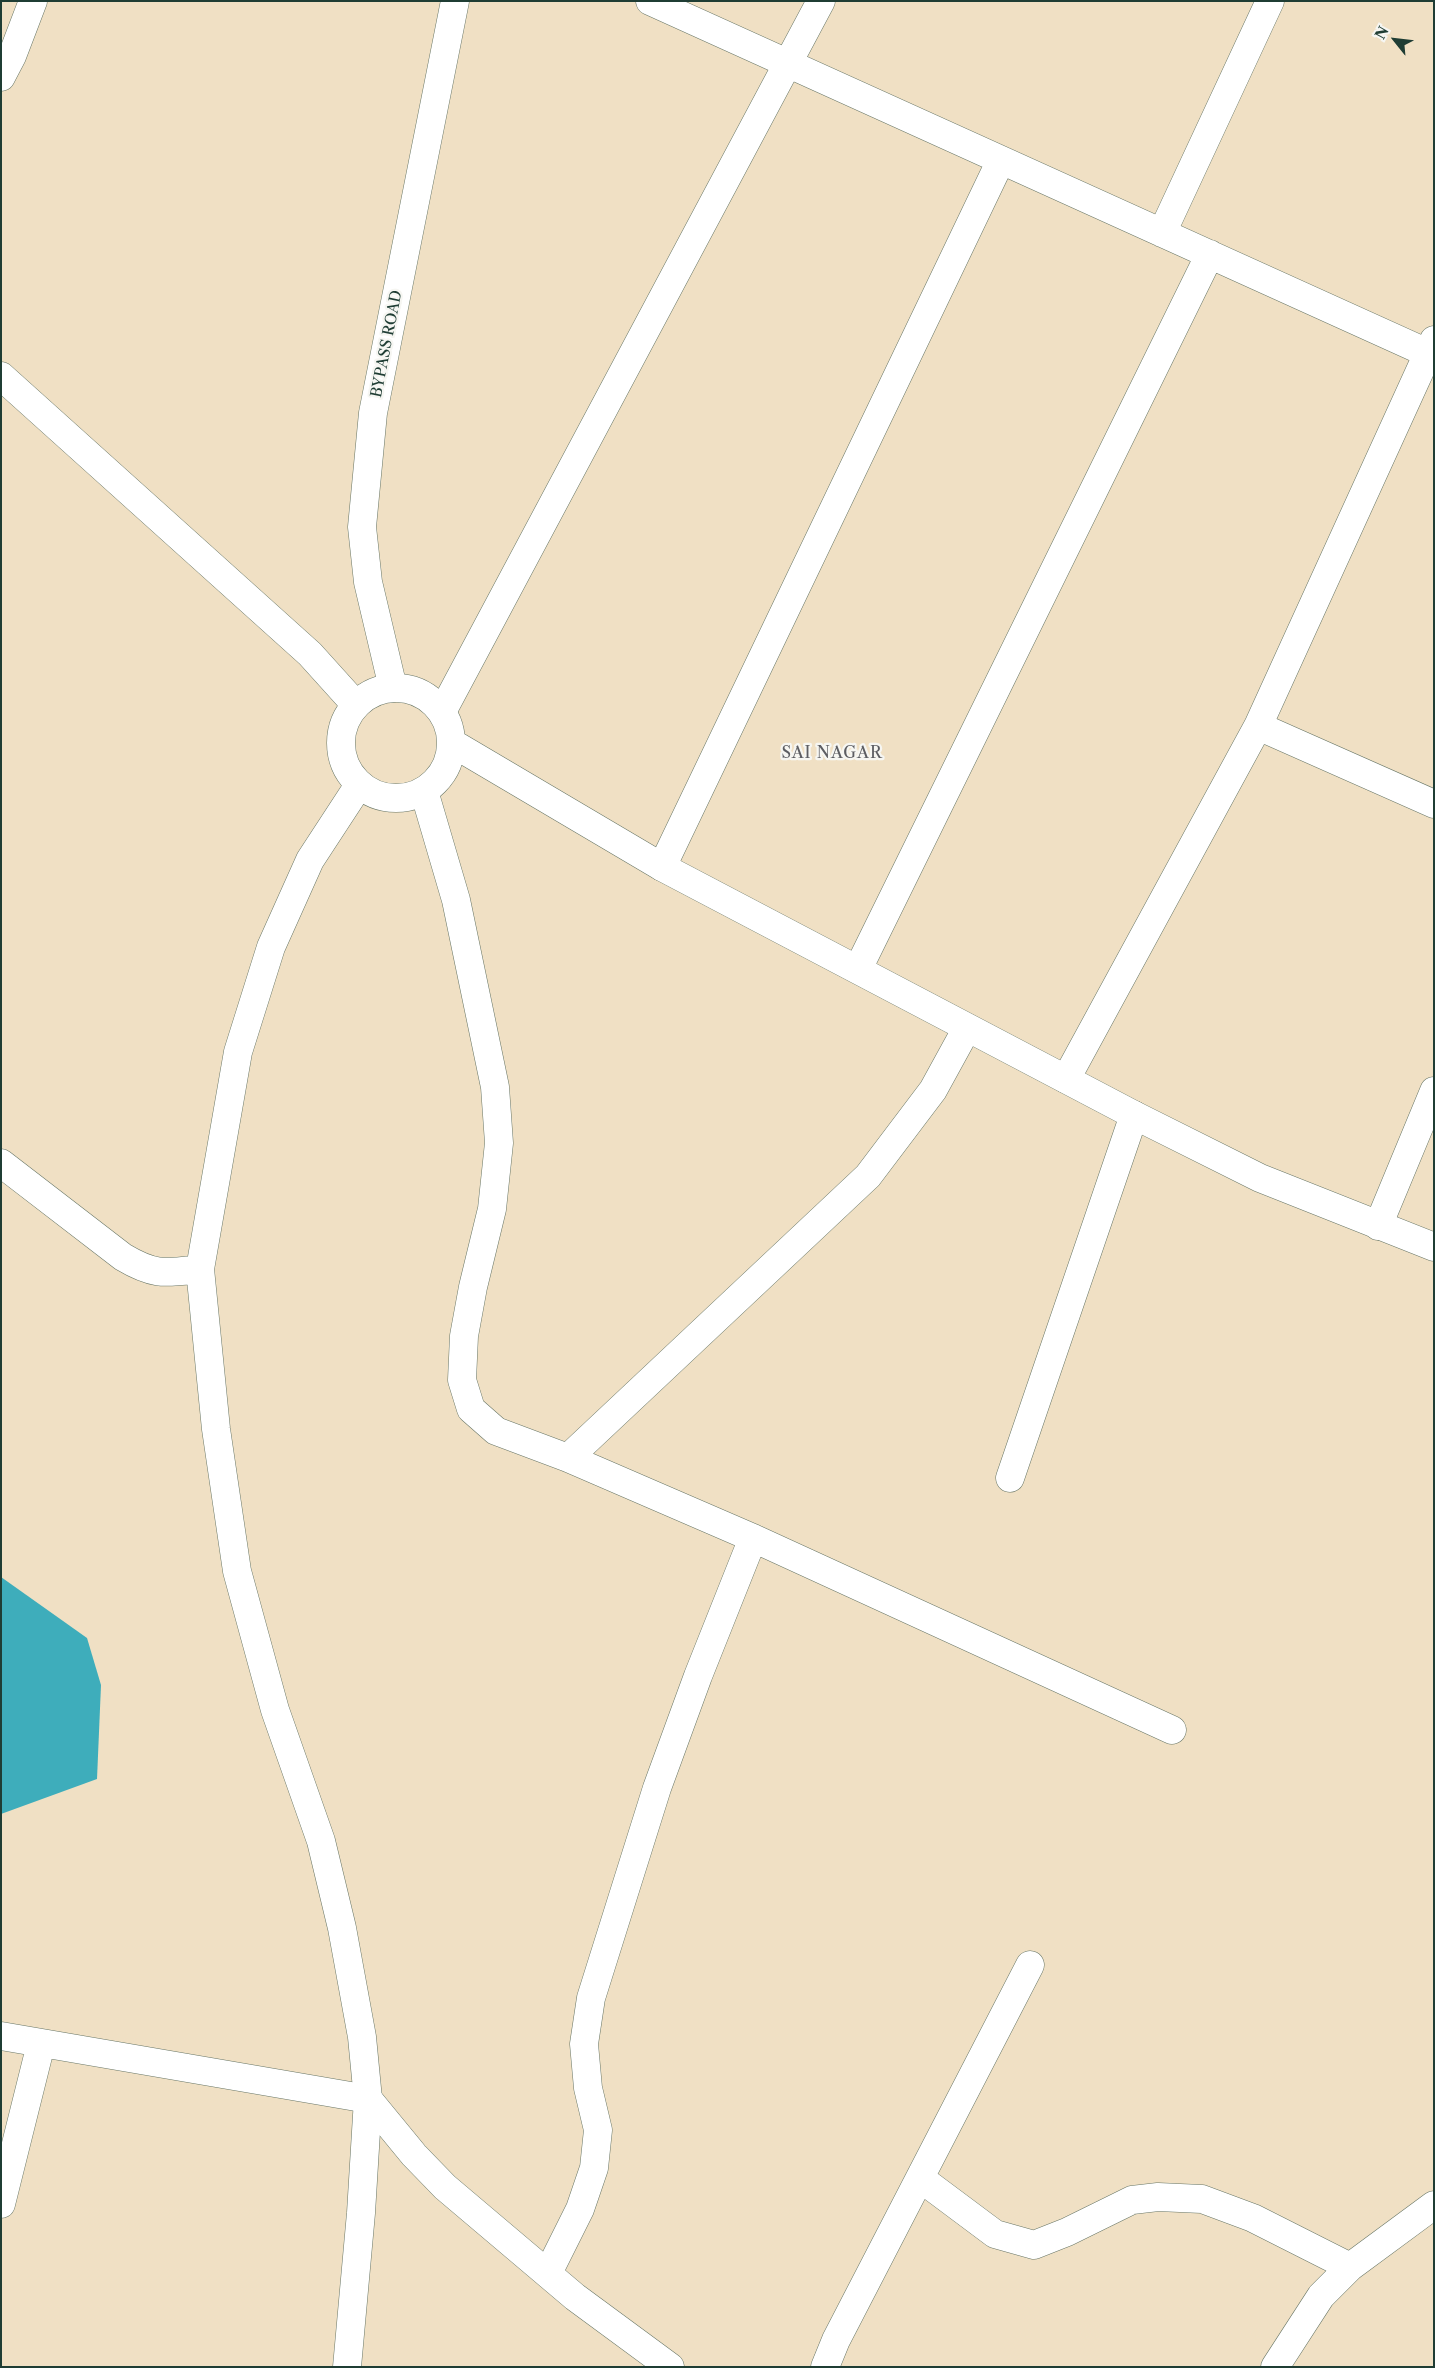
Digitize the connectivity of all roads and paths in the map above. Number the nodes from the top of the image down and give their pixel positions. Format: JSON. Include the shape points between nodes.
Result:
{"nodes":[{"id":1,"x":33,"y":1,"type":"edge"},
{"id":2,"x":455,"y":1,"type":"edge"},
{"id":3,"x":650,"y":1,"type":"edge"},
{"id":4,"x":821,"y":1,"type":"edge"},
{"id":5,"x":1270,"y":1,"type":"edge"},
{"id":6,"x":789,"y":64,"type":"junction"},
{"id":7,"x":1,"y":77,"type":"edge"},
{"id":8,"x":1001,"y":160,"type":"junction"},
{"id":9,"x":1162,"y":233,"type":"junction"},
{"id":10,"x":1210,"y":254,"type":"junction"},
{"id":11,"x":1432,"y":349,"type":"edge"},
{"id":12,"x":1,"y":376,"type":"edge"},
{"id":13,"x":393,"y":688,"type":"junction"},
{"id":14,"x":356,"y":705,"type":"junction"},
{"id":15,"x":442,"y":712,"type":"junction"},
{"id":16,"x":1258,"y":726,"type":"junction"},
{"id":17,"x":452,"y":743,"type":"junction"},
{"id":18,"x":359,"y":785,"type":"junction"},
{"id":19,"x":424,"y":791,"type":"junction"},
{"id":20,"x":1434,"y":804,"type":"edge"},
{"id":21,"x":662,"y":867,"type":"junction"},
{"id":22,"x":858,"y":969,"type":"junction"},
{"id":23,"x":967,"y":1028,"type":"junction"},
{"id":24,"x":1066,"y":1079,"type":"junction"},
{"id":25,"x":1434,"y":1091,"type":"edge"},
{"id":26,"x":1134,"y":1115,"type":"junction"},
{"id":27,"x":1,"y":1163,"type":"edge"},
{"id":28,"x":1378,"y":1226,"type":"junction"},
{"id":29,"x":1434,"y":1247,"type":"edge"},
{"id":30,"x":200,"y":1269,"type":"junction"},
{"id":31,"x":568,"y":1458,"type":"junction"},
{"id":32,"x":1010,"y":1478,"type":"dead end"},
{"id":33,"x":753,"y":1538,"type":"junction"},
{"id":34,"x":1172,"y":1730,"type":"dead end"},
{"id":35,"x":1030,"y":1965,"type":"dead end"},
{"id":36,"x":1,"y":2036,"type":"edge"},
{"id":37,"x":41,"y":2044,"type":"junction"},
{"id":38,"x":368,"y":2099,"type":"junction"},
{"id":39,"x":920,"y":2178,"type":"junction"},
{"id":40,"x":1,"y":2204,"type":"edge"},
{"id":41,"x":1434,"y":2205,"type":"edge"},
{"id":42,"x":1350,"y":2267,"type":"junction"},
{"id":43,"x":548,"y":2273,"type":"junction"},
{"id":44,"x":347,"y":2367,"type":"edge"},
{"id":45,"x":670,"y":2367,"type":"edge"},
{"id":46,"x":825,"y":2367,"type":"edge"},
{"id":47,"x":1275,"y":2367,"type":"edge"}],
"edges":[{"from":1,"to":7,"type":"street"},
{"from":2,"to":13,"type":"street","name":"BYPASS ROAD","via":[[373,413],[362,527],[368,582]]},
{"from":3,"to":6,"type":"street"},
{"from":4,"to":6,"type":"street"},
{"from":5,"to":9,"type":"street"},
{"from":6,"to":8,"type":"street"},
{"from":6,"to":15,"type":"street"},
{"from":8,"to":9,"type":"street"},
{"from":8,"to":21,"type":"street"},
{"from":9,"to":10,"type":"street"},
{"from":10,"to":11,"type":"street"},
{"from":10,"to":22,"type":"street"},
{"from":11,"to":16,"type":"street"},
{"from":12,"to":14,"type":"street","via":[[310,654]]},
{"from":13,"to":14,"type":"street","via":[[371,694]]},
{"from":13,"to":15,"type":"street","via":[[412,690],[429,699]]},
{"from":14,"to":18,"type":"street","via":[[346,721],[341,740],[344,759]]},
{"from":15,"to":17,"type":"street"},
{"from":16,"to":20,"type":"street"},
{"from":16,"to":24,"type":"street"},
{"from":17,"to":19,"type":"street","via":[[448,762]]},
{"from":17,"to":21,"type":"street"},
{"from":18,"to":19,"type":"street","via":[[376,794],[395,798]]},
{"from":18,"to":30,"type":"street","via":[[310,860],[271,947],[238,1052]]},
{"from":19,"to":31,"type":"street","via":[[456,900],[473,976],[495,1087],[498,1124],[492,1209],[472,1287],[464,1336],[462,1380],[471,1409],[496,1431]]},
{"from":21,"to":22,"type":"street"},
{"from":22,"to":23,"type":"street"},
{"from":23,"to":24,"type":"street"},
{"from":23,"to":31,"type":"street","via":[[933,1090],[868,1176]]},
{"from":24,"to":26,"type":"street"},
{"from":25,"to":28,"type":"street"},
{"from":26,"to":28,"type":"street","via":[[1260,1178]]},
{"from":26,"to":32,"type":"street"},
{"from":27,"to":30,"type":"street","via":[[141,1268],[161,1274]]},
{"from":28,"to":29,"type":"street"},
{"from":30,"to":38,"type":"street","via":[[216,1428],[237,1571],[275,1710],[321,1841],[342,1928],[362,2037]]},
{"from":31,"to":33,"type":"street"},
{"from":33,"to":34,"type":"street"},
{"from":33,"to":43,"type":"street","via":[[657,1788],[591,1998],[584,2044],[588,2088],[598,2130],[594,2168],[580,2209]]},
{"from":35,"to":39,"type":"street"},
{"from":36,"to":37,"type":"street"},
{"from":37,"to":38,"type":"street"},
{"from":37,"to":40,"type":"street"},
{"from":38,"to":43,"type":"street","via":[[414,2155],[445,2186]]},
{"from":38,"to":44,"type":"street","via":[[362,2213]]},
{"from":39,"to":42,"type":"street","via":[[995,2234],[1034,2245],[1132,2200],[1158,2197],[1202,2199],[1252,2218]]},
{"from":39,"to":46,"type":"street"},
{"from":41,"to":42,"type":"street"},
{"from":42,"to":47,"type":"street","via":[[1321,2296]]},
{"from":43,"to":45,"type":"street","via":[[575,2297]]}]}
